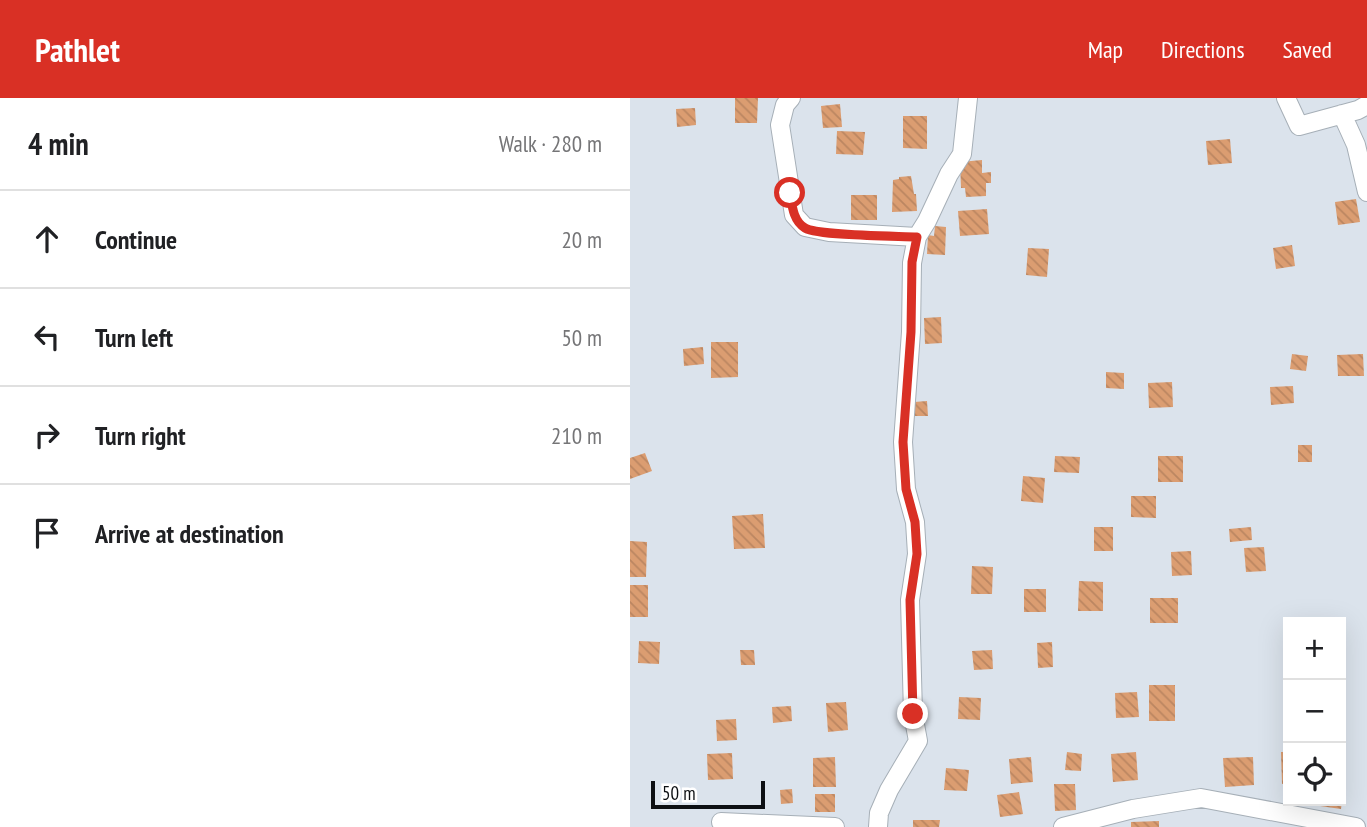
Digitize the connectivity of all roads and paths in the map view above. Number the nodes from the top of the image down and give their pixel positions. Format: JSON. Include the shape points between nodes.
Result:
{"nodes":[{"id":1,"x":791,"y":98,"type":"edge"},
{"id":2,"x":968,"y":98,"type":"edge"},
{"id":3,"x":1286,"y":98,"type":"edge"},
{"id":4,"x":1367,"y":104,"type":"edge"},
{"id":5,"x":1342,"y":114,"type":"junction"},
{"id":6,"x":1367,"y":192,"type":"edge"},
{"id":7,"x":917,"y":237,"type":"junction"},
{"id":8,"x":721,"y":822,"type":"dead end"},
{"id":9,"x":835,"y":827,"type":"edge"},
{"id":10,"x":878,"y":827,"type":"edge"},
{"id":11,"x":1063,"y":827,"type":"edge"},
{"id":12,"x":1356,"y":827,"type":"edge"}],
"edges":[{"from":1,"to":7,"type":"street","via":[[780,125],[794,215],[805,228]]},
{"from":2,"to":7,"type":"street","via":[[962,154]]},
{"from":3,"to":5,"type":"street","via":[[1299,125]]},
{"from":4,"to":5,"type":"street"},
{"from":5,"to":6,"type":"street","via":[[1356,145]]},
{"from":7,"to":10,"type":"street","via":[[903,442],[917,554],[910,600],[918,741],[889,790]]},
{"from":8,"to":9,"type":"street"},
{"from":11,"to":12,"type":"street","via":[[1201,798]]}]}
